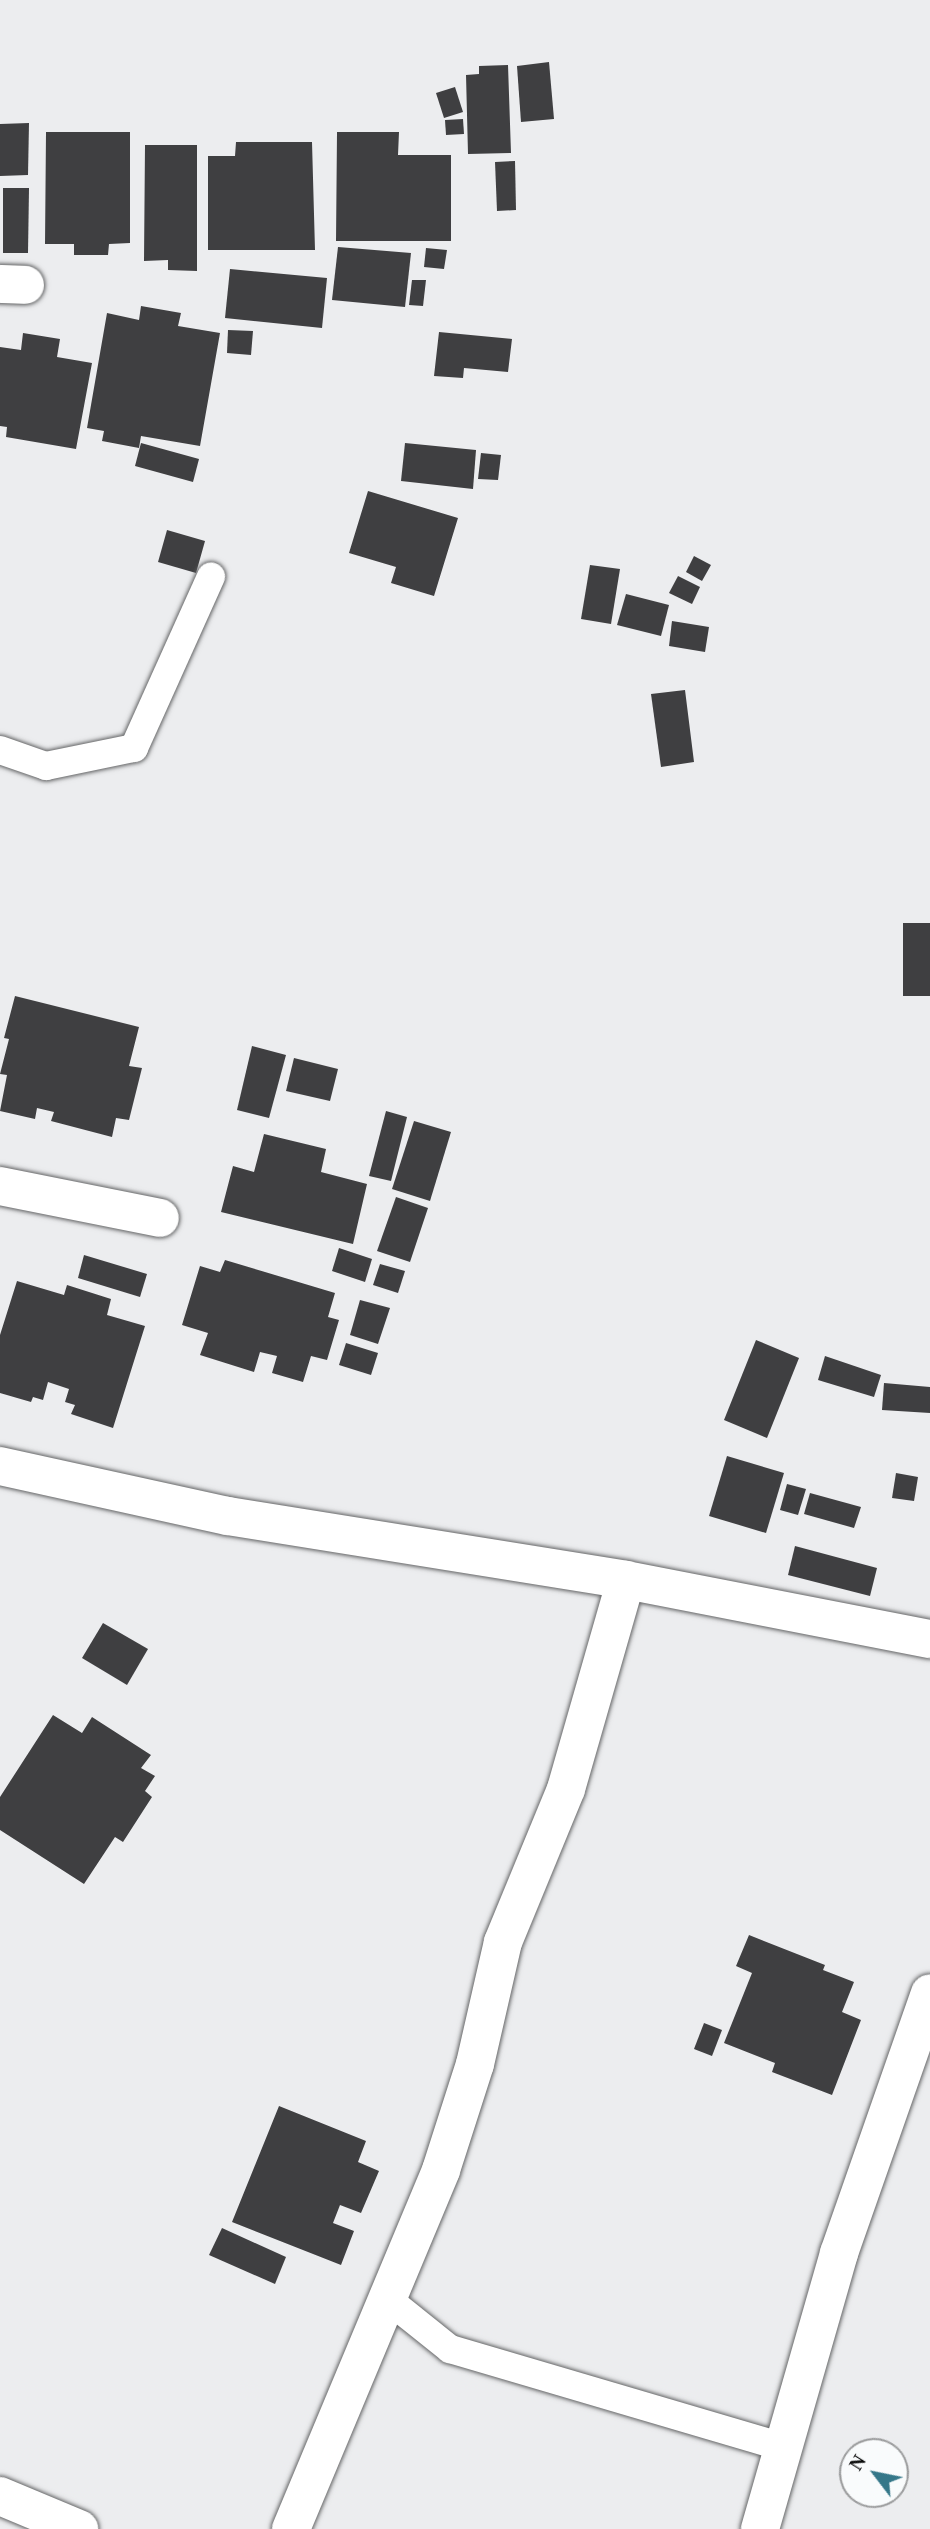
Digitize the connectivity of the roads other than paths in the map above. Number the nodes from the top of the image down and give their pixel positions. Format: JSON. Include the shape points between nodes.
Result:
{"nodes":[{"id":1,"x":211,"y":577,"type":"dead end"},
{"id":2,"x":0,"y":750,"type":"edge"},
{"id":3,"x":0,"y":1186,"type":"edge"},
{"id":4,"x":160,"y":1218,"type":"dead end"},
{"id":5,"x":0,"y":1466,"type":"edge"},
{"id":6,"x":626,"y":1580,"type":"junction"},
{"id":7,"x":930,"y":1639,"type":"edge"},
{"id":8,"x":930,"y":1993,"type":"edge"},
{"id":9,"x":390,"y":2301,"type":"junction"},
{"id":10,"x":784,"y":2447,"type":"junction"},
{"id":11,"x":0,"y":2496,"type":"edge"},
{"id":12,"x":79,"y":2529,"type":"edge"},
{"id":13,"x":291,"y":2529,"type":"edge"},
{"id":14,"x":760,"y":2529,"type":"edge"}],
"edges":[{"from":1,"to":2,"type":"lane","via":[[134,748],[46,766]]},
{"from":3,"to":4,"type":"street"},
{"from":5,"to":6,"type":"street","via":[[228,1516]]},
{"from":6,"to":7,"type":"street"},
{"from":6,"to":9,"type":"street","via":[[566,1789],[503,1942],[474,2064],[441,2170]]},
{"from":8,"to":10,"type":"street","via":[[839,2253]]},
{"from":9,"to":10,"type":"lane","via":[[450,2349]]},
{"from":9,"to":13,"type":"street"},
{"from":10,"to":14,"type":"street"},
{"from":11,"to":12,"type":"street"}]}
